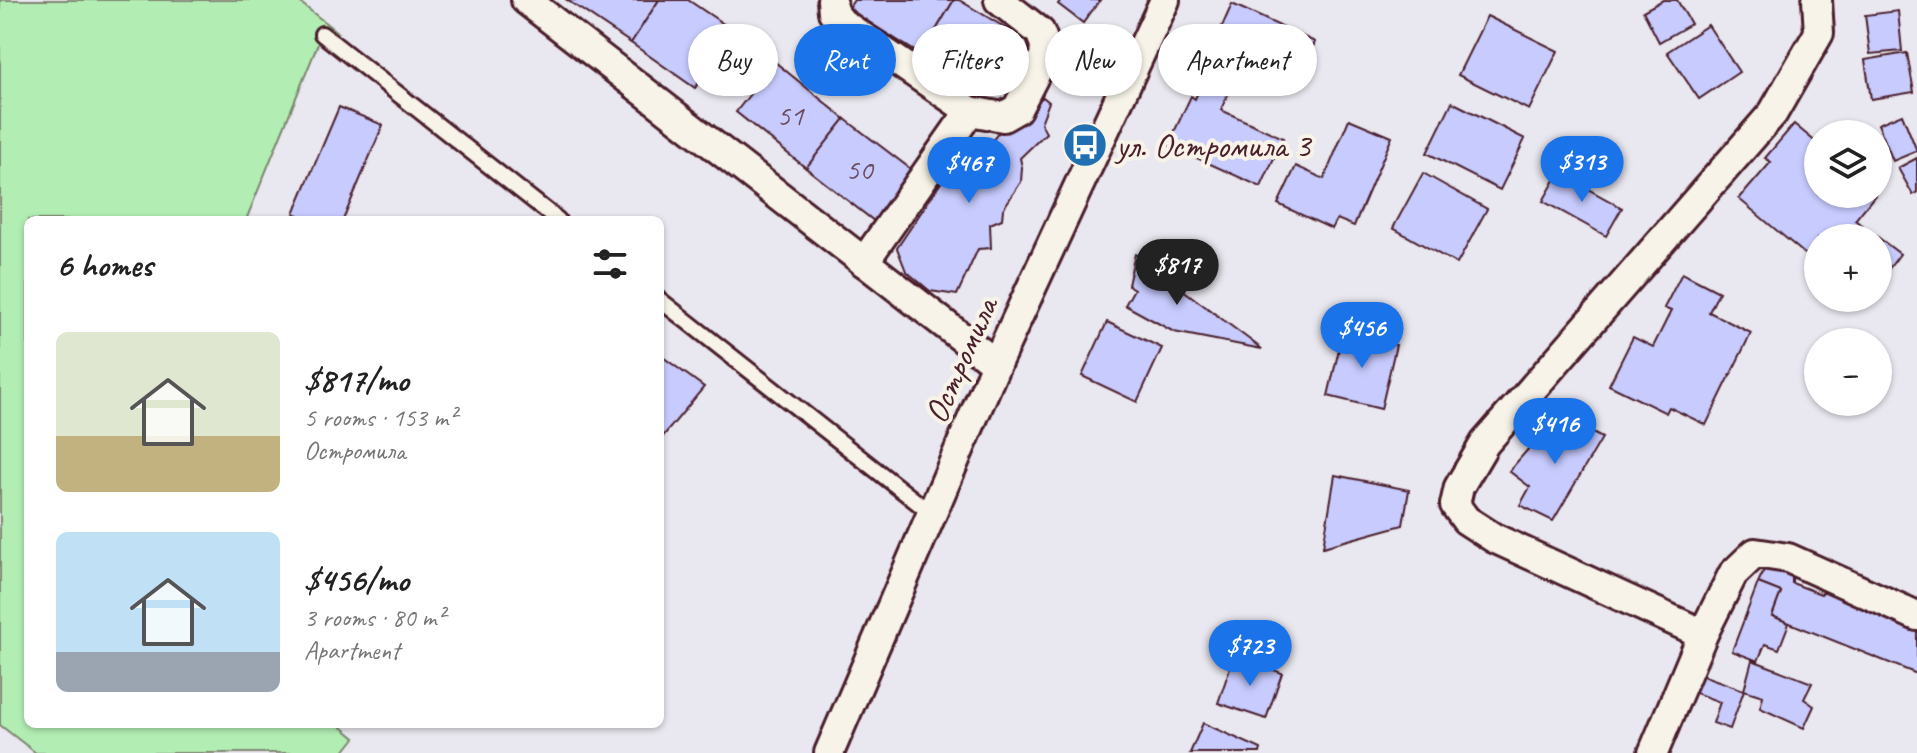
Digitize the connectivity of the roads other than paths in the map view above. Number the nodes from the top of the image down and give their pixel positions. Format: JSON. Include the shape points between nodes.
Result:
{"nodes":[{"id":1,"x":526,"y":0,"type":"edge"},
{"id":2,"x":832,"y":0,"type":"edge"},
{"id":3,"x":999,"y":0,"type":"edge"},
{"id":4,"x":1165,"y":0,"type":"edge"},
{"id":5,"x":1817,"y":0,"type":"edge"},
{"id":6,"x":322,"y":34,"type":"dead end"},
{"id":7,"x":970,"y":111,"type":"junction"},
{"id":8,"x":553,"y":216,"type":"edge"},
{"id":9,"x":864,"y":262,"type":"junction"},
{"id":10,"x":664,"y":303,"type":"edge"},
{"id":11,"x":996,"y":364,"type":"junction"},
{"id":12,"x":932,"y":514,"type":"junction"},
{"id":13,"x":1917,"y":616,"type":"edge"},
{"id":14,"x":1703,"y":634,"type":"junction"},
{"id":15,"x":829,"y":753,"type":"edge"},
{"id":16,"x":1653,"y":753,"type":"edge"}],
"edges":[{"from":1,"to":9,"type":"street"},
{"from":2,"to":7,"type":"street","via":[[842,23]]},
{"from":3,"to":7,"type":"street","via":[[1040,32],[1044,57],[1017,109],[1003,117]]},
{"from":4,"to":11,"type":"street","name":"Остромила"},
{"from":5,"to":14,"type":"street","via":[[1819,33],[1773,113],[1485,443],[1459,487],[1455,505],[1466,520],[1494,538]]},
{"from":6,"to":8,"type":"lane"},
{"from":7,"to":9,"type":"street"},
{"from":9,"to":11,"type":"street"},
{"from":10,"to":12,"type":"lane"},
{"from":11,"to":12,"type":"street","name":"Остромила"},
{"from":12,"to":15,"type":"street","name":"Остромила"},
{"from":13,"to":14,"type":"street","via":[[1788,558],[1755,553],[1733,574]]},
{"from":14,"to":16,"type":"street"}]}
